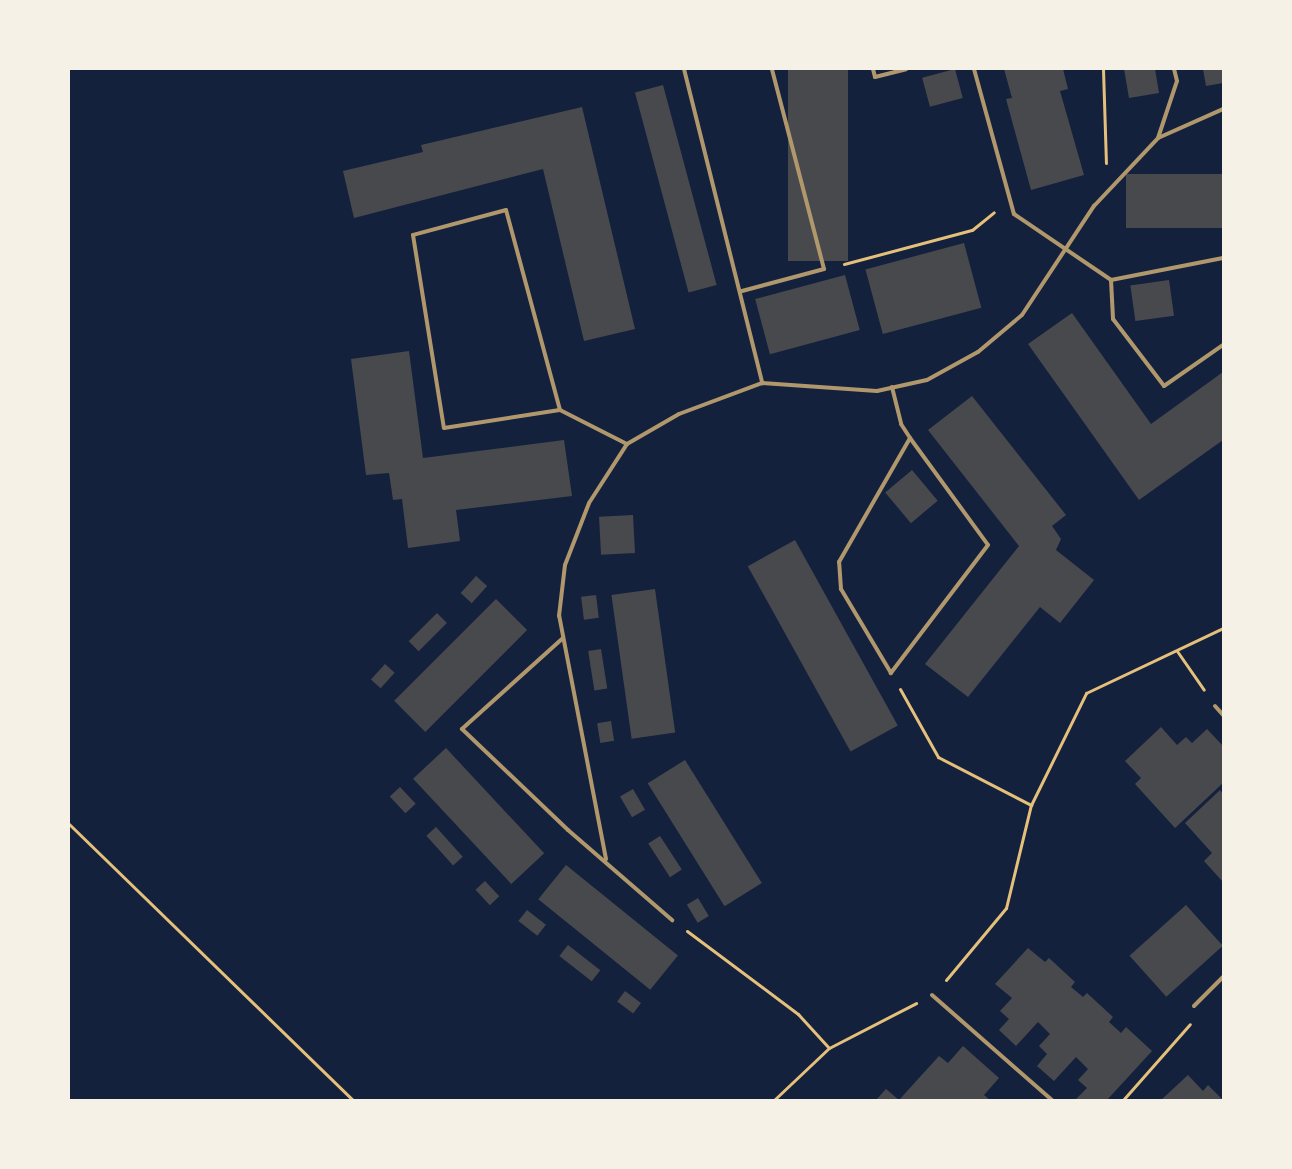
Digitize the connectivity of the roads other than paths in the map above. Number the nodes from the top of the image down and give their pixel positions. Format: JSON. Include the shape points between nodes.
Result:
{"nodes":[{"id":1,"x":684,"y":69,"type":"edge"},
{"id":2,"x":772,"y":69,"type":"edge"},
{"id":3,"x":873,"y":69,"type":"edge"},
{"id":4,"x":906,"y":69,"type":"edge"},
{"id":5,"x":974,"y":69,"type":"edge"},
{"id":6,"x":1174,"y":69,"type":"edge"},
{"id":7,"x":1223,"y":109,"type":"edge"},
{"id":8,"x":1158,"y":138,"type":"junction"},
{"id":9,"x":1068,"y":252,"type":"junction"},
{"id":10,"x":1223,"y":258,"type":"edge"},
{"id":11,"x":1111,"y":280,"type":"junction"},
{"id":12,"x":742,"y":291,"type":"junction"},
{"id":13,"x":1223,"y":345,"type":"edge"},
{"id":14,"x":762,"y":383,"type":"junction"},
{"id":15,"x":892,"y":388,"type":"junction"},
{"id":16,"x":560,"y":410,"type":"junction"},
{"id":17,"x":910,"y":438,"type":"junction"},
{"id":18,"x":627,"y":444,"type":"junction"},
{"id":19,"x":563,"y":638,"type":"junction"},
{"id":20,"x":1215,"y":706,"type":"road end"},
{"id":21,"x":1223,"y":715,"type":"edge"},
{"id":22,"x":606,"y":860,"type":"junction"},
{"id":23,"x":672,"y":920,"type":"road end"},
{"id":24,"x":1223,"y":977,"type":"edge"},
{"id":25,"x":932,"y":995,"type":"road end"},
{"id":26,"x":1194,"y":1006,"type":"road end"},
{"id":27,"x":1044,"y":1098,"type":"edge"},
{"id":28,"x":1052,"y":1100,"type":"edge"}],
"edges":[{"from":1,"to":12,"type":"lane"},
{"from":2,"to":12,"type":"lane","via":[[824,269]]},
{"from":3,"to":4,"type":"lane","via":[[875,77]]},
{"from":5,"to":9,"type":"lane","via":[[1014,214]]},
{"from":6,"to":8,"type":"lane","via":[[1177,81]]},
{"from":7,"to":8,"type":"lane"},
{"from":8,"to":9,"type":"lane","via":[[1107,192]]},
{"from":9,"to":11,"type":"lane"},
{"from":9,"to":15,"type":"lane","via":[[1022,315],[978,352],[927,380]]},
{"from":10,"to":11,"type":"lane"},
{"from":11,"to":13,"type":"lane","via":[[1113,319],[1164,386]]},
{"from":12,"to":14,"type":"lane"},
{"from":14,"to":15,"type":"lane","via":[[877,391]]},
{"from":14,"to":18,"type":"lane","via":[[678,414]]},
{"from":15,"to":17,"type":"lane","via":[[901,424]]},
{"from":16,"to":16,"type":"lane","via":[[444,428],[413,235],[506,210]]},
{"from":16,"to":18,"type":"lane"},
{"from":17,"to":17,"type":"lane","via":[[840,562],[841,589],[891,673],[988,545]]},
{"from":18,"to":19,"type":"lane","via":[[589,503],[565,565],[560,616]]},
{"from":19,"to":22,"type":"lane"},
{"from":19,"to":22,"type":"lane","via":[[462,729],[568,830]]},
{"from":20,"to":21,"type":"lane"},
{"from":22,"to":23,"type":"lane"},
{"from":24,"to":26,"type":"lane"},
{"from":25,"to":27,"type":"lane"},
{"from":27,"to":28,"type":"lane"}]}
